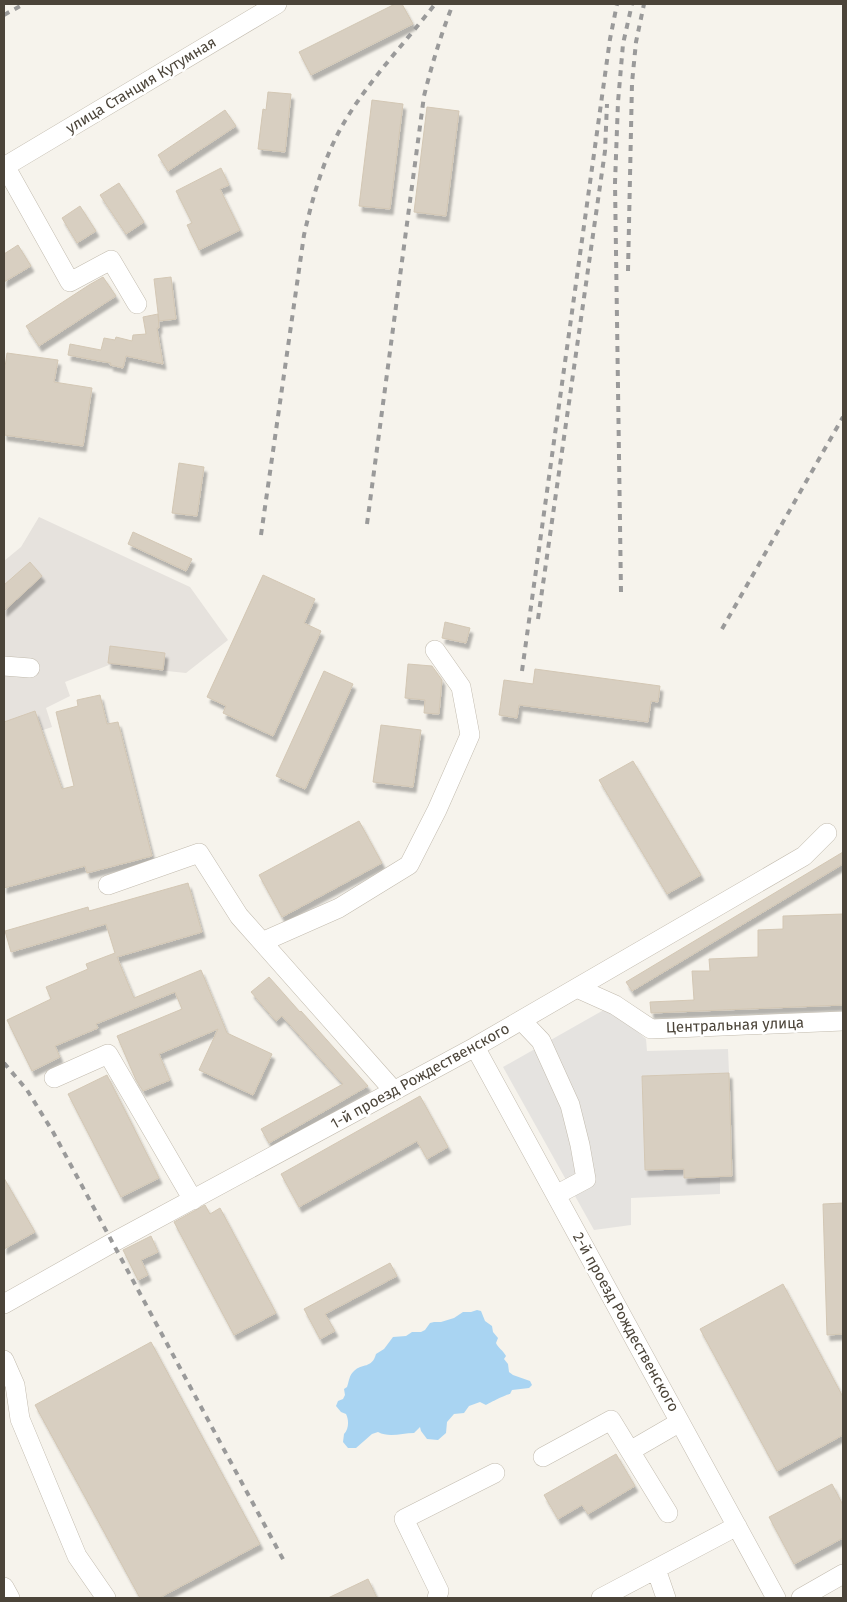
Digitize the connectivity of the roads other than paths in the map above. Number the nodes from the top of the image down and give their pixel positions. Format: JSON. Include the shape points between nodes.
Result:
{"nodes":[{"id":1,"x":278,"y":4,"type":"edge"},
{"id":2,"x":5,"y":166,"type":"edge"},
{"id":3,"x":137,"y":304,"type":"dead end"},
{"id":4,"x":435,"y":650,"type":"dead end"},
{"id":5,"x":4,"y":666,"type":"edge"},
{"id":6,"x":30,"y":668,"type":"dead end"},
{"id":7,"x":827,"y":833,"type":"dead end"},
{"id":8,"x":108,"y":886,"type":"dead end"},
{"id":9,"x":262,"y":942,"type":"junction"},
{"id":10,"x":577,"y":988,"type":"junction"},
{"id":11,"x":521,"y":1020,"type":"junction"},
{"id":12,"x":843,"y":1021,"type":"edge"},
{"id":13,"x":475,"y":1047,"type":"junction"},
{"id":14,"x":54,"y":1078,"type":"dead end"},
{"id":15,"x":394,"y":1091,"type":"junction"},
{"id":16,"x":556,"y":1195,"type":"junction"},
{"id":17,"x":193,"y":1200,"type":"junction"},
{"id":18,"x":4,"y":1304,"type":"edge"},
{"id":19,"x":4,"y":1360,"type":"edge"},
{"id":20,"x":680,"y":1422,"type":"junction"},
{"id":21,"x":630,"y":1451,"type":"junction"},
{"id":22,"x":543,"y":1456,"type":"dead end"},
{"id":23,"x":495,"y":1473,"type":"dead end"},
{"id":24,"x":668,"y":1513,"type":"dead end"},
{"id":25,"x":737,"y":1526,"type":"junction"},
{"id":26,"x":656,"y":1569,"type":"junction"},
{"id":27,"x":843,"y":1574,"type":"edge"},
{"id":28,"x":4,"y":1587,"type":"edge"},
{"id":29,"x":10,"y":1598,"type":"edge"},
{"id":30,"x":106,"y":1598,"type":"edge"},
{"id":31,"x":437,"y":1598,"type":"edge"},
{"id":32,"x":601,"y":1598,"type":"edge"},
{"id":33,"x":666,"y":1598,"type":"edge"},
{"id":34,"x":776,"y":1598,"type":"edge"},
{"id":35,"x":801,"y":1598,"type":"edge"}],
"edges":[{"from":1,"to":2,"type":"street","name":"улица Станция Кутумная"},
{"from":2,"to":3,"type":"street","via":[[70,282],[111,260]]},
{"from":4,"to":9,"type":"street","via":[[461,686],[470,735],[409,865],[339,908]]},
{"from":5,"to":6,"type":"street"},
{"from":7,"to":10,"type":"street","name":"1-й проезд Рождественского","via":[[804,856]]},
{"from":8,"to":9,"type":"street","via":[[199,853],[239,916]]},
{"from":9,"to":15,"type":"street"},
{"from":10,"to":11,"type":"street","name":"1-й проезд Рождественского"},
{"from":10,"to":12,"type":"street","name":"Центральная улица","via":[[615,1005],[651,1029]]},
{"from":11,"to":13,"type":"street","name":"1-й проезд Рождественского"},
{"from":11,"to":16,"type":"street","via":[[541,1040],[552,1063],[570,1105],[580,1145],[586,1178]]},
{"from":13,"to":15,"type":"street","name":"1-й проезд Рождественского"},
{"from":13,"to":16,"type":"street","name":"2-й проезд Рождественского"},
{"from":14,"to":17,"type":"street","via":[[108,1054]]},
{"from":15,"to":17,"type":"street","name":"1-й проезд Рождественского"},
{"from":16,"to":20,"type":"street","name":"2-й проезд Рождественского"},
{"from":17,"to":18,"type":"street","name":"1-й проезд Рождественского"},
{"from":19,"to":30,"type":"street","via":[[16,1385],[20,1419],[77,1556]]},
{"from":20,"to":21,"type":"street"},
{"from":20,"to":25,"type":"street","name":"2-й проезд Рождественского"},
{"from":21,"to":22,"type":"street","via":[[612,1420]]},
{"from":21,"to":24,"type":"street"},
{"from":23,"to":31,"type":"street","via":[[404,1519],[439,1591]]},
{"from":25,"to":26,"type":"street"},
{"from":25,"to":34,"type":"street","name":"2-й проезд Рождественского"},
{"from":26,"to":32,"type":"street"},
{"from":26,"to":33,"type":"street"},
{"from":27,"to":35,"type":"street"},
{"from":28,"to":29,"type":"street"}]}
